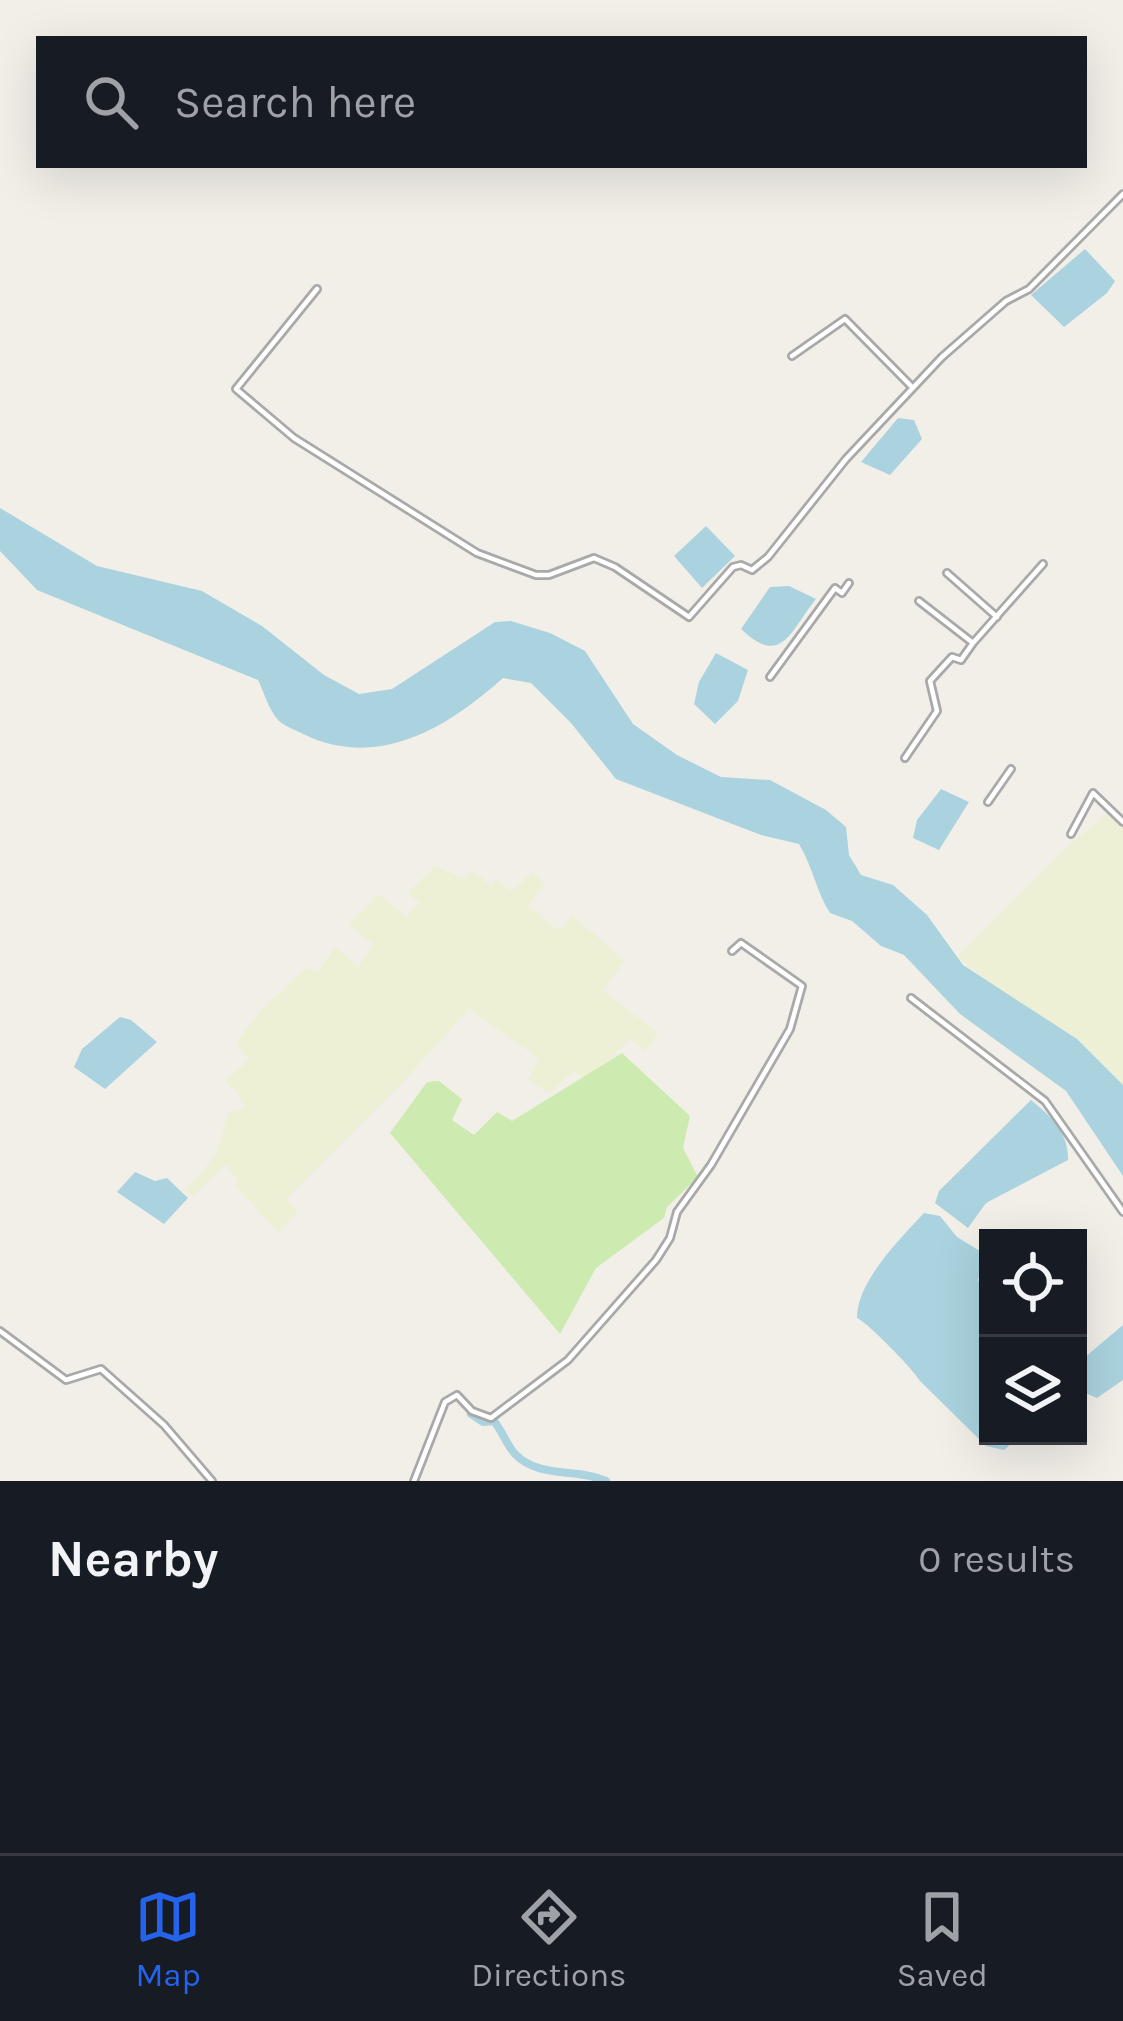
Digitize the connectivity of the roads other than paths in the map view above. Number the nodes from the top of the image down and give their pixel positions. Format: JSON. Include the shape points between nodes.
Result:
{"nodes":[{"id":1,"x":1123,"y":194,"type":"edge"},
{"id":2,"x":317,"y":289,"type":"dead end"},
{"id":3,"x":792,"y":356,"type":"dead end"},
{"id":4,"x":913,"y":388,"type":"junction"},
{"id":5,"x":1043,"y":565,"type":"dead end"},
{"id":6,"x":946,"y":573,"type":"dead end"},
{"id":7,"x":849,"y":584,"type":"dead end"},
{"id":8,"x":919,"y":601,"type":"dead end"},
{"id":9,"x":997,"y":616,"type":"junction"},
{"id":10,"x":973,"y":643,"type":"junction"},
{"id":11,"x":770,"y":677,"type":"dead end"},
{"id":12,"x":905,"y":758,"type":"dead end"},
{"id":13,"x":1011,"y":769,"type":"dead end"},
{"id":14,"x":988,"y":802,"type":"dead end"},
{"id":15,"x":1123,"y":822,"type":"edge"},
{"id":16,"x":1071,"y":834,"type":"dead end"},
{"id":17,"x":732,"y":951,"type":"dead end"},
{"id":18,"x":911,"y":998,"type":"dead end"},
{"id":19,"x":1123,"y":1212,"type":"edge"},
{"id":20,"x":0,"y":1331,"type":"edge"},
{"id":21,"x":212,"y":1481,"type":"edge"},
{"id":22,"x":414,"y":1481,"type":"edge"}],
"edges":[{"from":1,"to":4,"type":"street"},
{"from":2,"to":4,"type":"street","via":[[236,389],[321,456],[460,543],[549,575],[594,558],[689,617],[733,567],[752,570],[768,556]]},
{"from":3,"to":4,"type":"street","via":[[845,319]]},
{"from":5,"to":9,"type":"street"},
{"from":6,"to":9,"type":"street"},
{"from":7,"to":11,"type":"street","via":[[842,593],[835,588]]},
{"from":8,"to":10,"type":"street"},
{"from":9,"to":10,"type":"street"},
{"from":10,"to":12,"type":"street","via":[[931,681],[937,711]]},
{"from":13,"to":14,"type":"street"},
{"from":15,"to":16,"type":"street","via":[[1093,793]]},
{"from":17,"to":22,"type":"street","via":[[741,943],[802,986],[790,1029],[677,1212],[663,1249],[568,1360],[491,1418],[457,1394],[445,1402]]},
{"from":18,"to":19,"type":"street","via":[[1045,1101]]},
{"from":20,"to":21,"type":"street","via":[[66,1380],[101,1369]]}]}
